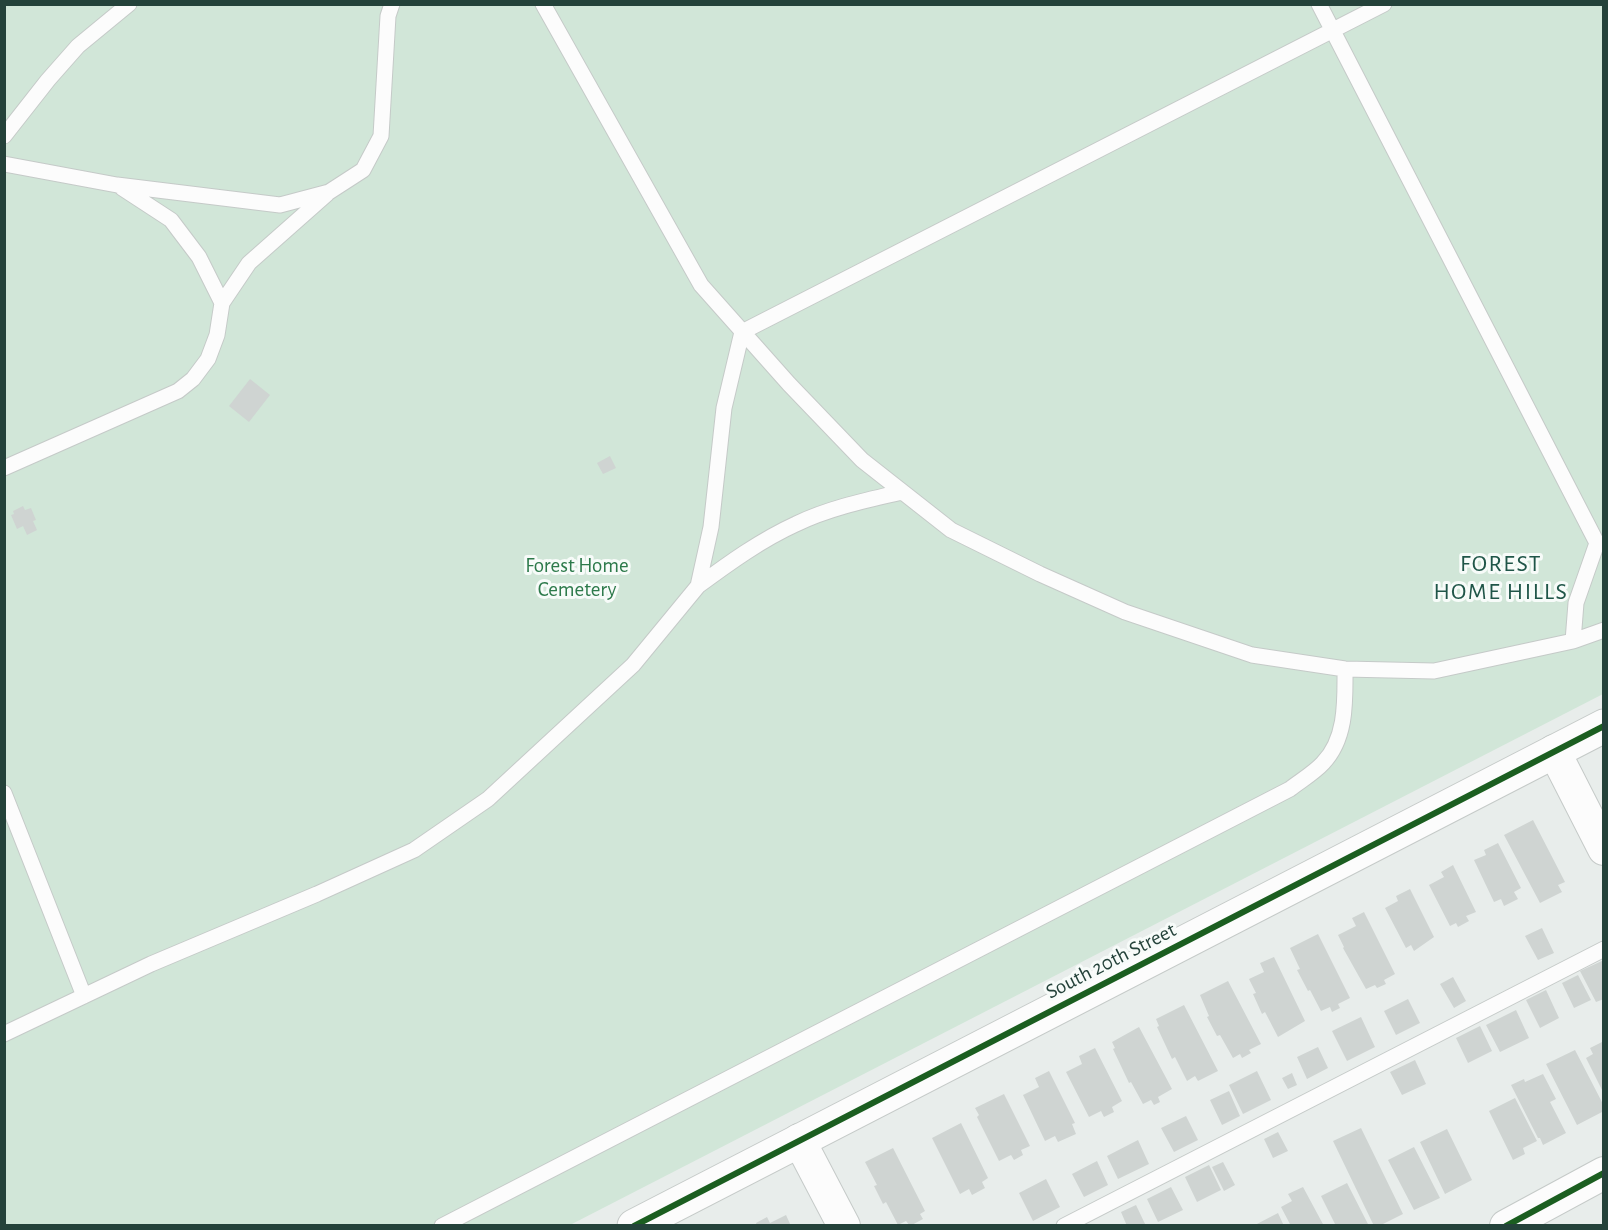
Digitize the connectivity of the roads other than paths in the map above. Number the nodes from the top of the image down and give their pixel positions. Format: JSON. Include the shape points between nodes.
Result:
{"nodes":[{"id":1,"x":129,"y":4,"type":"edge"},
{"id":2,"x":392,"y":4,"type":"edge"},
{"id":3,"x":543,"y":4,"type":"edge"},
{"id":4,"x":1319,"y":4,"type":"edge"},
{"id":5,"x":1384,"y":4,"type":"edge"},
{"id":6,"x":1333,"y":31,"type":"junction"},
{"id":7,"x":4,"y":136,"type":"edge"},
{"id":8,"x":4,"y":164,"type":"edge"},
{"id":9,"x":117,"y":185,"type":"junction"},
{"id":10,"x":329,"y":192,"type":"junction"},
{"id":11,"x":222,"y":303,"type":"junction"},
{"id":12,"x":742,"y":332,"type":"junction"},
{"id":13,"x":4,"y":468,"type":"edge"},
{"id":14,"x":902,"y":492,"type":"junction"},
{"id":15,"x":1600,"y":545,"type":"edge"},
{"id":16,"x":698,"y":586,"type":"junction"},
{"id":17,"x":1604,"y":630,"type":"edge"},
{"id":18,"x":1573,"y":641,"type":"junction"},
{"id":19,"x":1345,"y":669,"type":"junction"},
{"id":20,"x":1604,"y":726,"type":"edge"},
{"id":21,"x":1554,"y":751,"type":"junction"},
{"id":22,"x":4,"y":793,"type":"edge"},
{"id":23,"x":1604,"y":849,"type":"edge"},
{"id":24,"x":1604,"y":949,"type":"edge"},
{"id":25,"x":84,"y":996,"type":"junction"},
{"id":26,"x":4,"y":1034,"type":"edge"},
{"id":27,"x":799,"y":1140,"type":"junction"},
{"id":28,"x":1604,"y":1173,"type":"edge"},
{"id":29,"x":442,"y":1226,"type":"edge"},
{"id":30,"x":634,"y":1226,"type":"edge"},
{"id":31,"x":844,"y":1226,"type":"edge"},
{"id":32,"x":1064,"y":1226,"type":"edge"},
{"id":33,"x":1506,"y":1226,"type":"edge"}],
"edges":[{"from":1,"to":7,"type":"lane","via":[[78,46]]},
{"from":2,"to":10,"type":"lane","via":[[381,136],[363,171]]},
{"from":3,"to":12,"type":"lane","via":[[701,285]]},
{"from":4,"to":6,"type":"lane"},
{"from":5,"to":6,"type":"lane"},
{"from":6,"to":12,"type":"lane"},
{"from":6,"to":15,"type":"lane"},
{"from":8,"to":9,"type":"lane"},
{"from":9,"to":10,"type":"lane","via":[[280,205]]},
{"from":9,"to":11,"type":"lane","via":[[171,220],[199,257]]},
{"from":10,"to":11,"type":"lane","via":[[249,263]]},
{"from":11,"to":13,"type":"lane","via":[[208,359],[178,392]]},
{"from":12,"to":14,"type":"lane","via":[[862,460]]},
{"from":12,"to":16,"type":"lane","via":[[724,408],[711,527]]},
{"from":14,"to":16,"type":"lane","via":[[798,523],[735,559]]},
{"from":14,"to":19,"type":"lane","via":[[951,530],[1125,612],[1252,655]]},
{"from":15,"to":18,"type":"lane","via":[[1576,603]]},
{"from":16,"to":25,"type":"lane","via":[[633,665],[488,799],[414,850]]},
{"from":17,"to":18,"type":"lane"},
{"from":18,"to":19,"type":"lane","via":[[1434,670]]},
{"from":19,"to":29,"type":"lane","via":[[1344,715],[1337,740],[1324,763],[1290,789]]},
{"from":20,"to":21,"type":"street","name":"South 20th Street"},
{"from":21,"to":23,"type":"street"},
{"from":21,"to":27,"type":"street","name":"South 20th Street"},
{"from":22,"to":25,"type":"lane"},
{"from":24,"to":32,"type":"lane"},
{"from":25,"to":26,"type":"lane"},
{"from":27,"to":30,"type":"street","name":"South 20th Street"},
{"from":27,"to":31,"type":"street"},
{"from":28,"to":33,"type":"street"}]}
